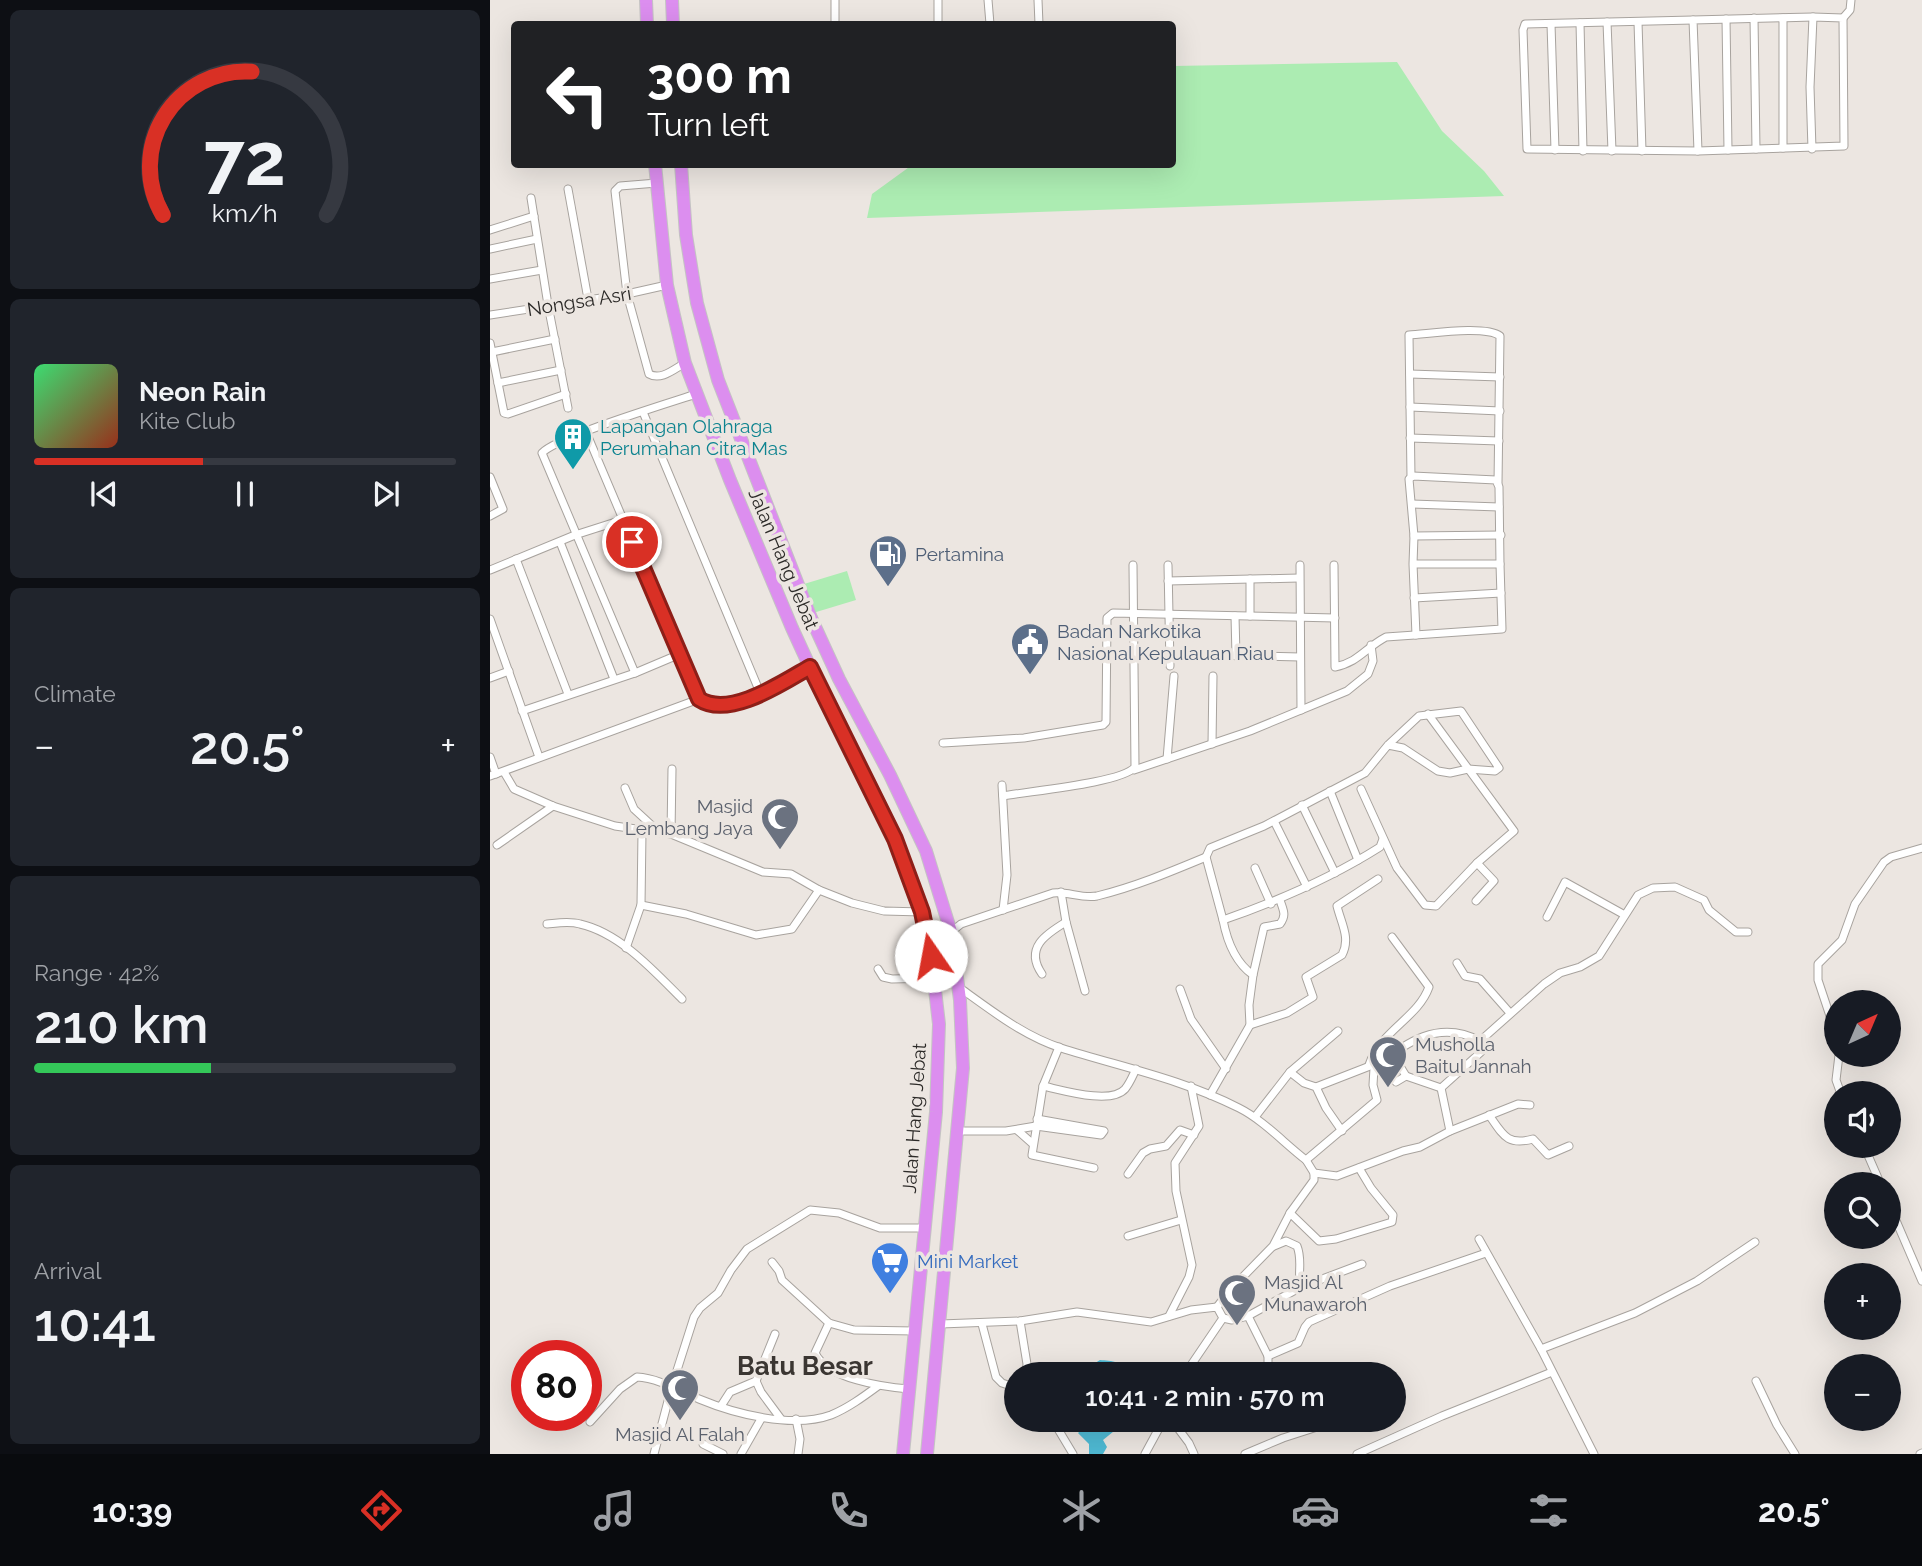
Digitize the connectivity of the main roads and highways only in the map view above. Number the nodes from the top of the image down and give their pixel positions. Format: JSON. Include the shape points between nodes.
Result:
{"nodes":[{"id":1,"x":646,"y":0,"type":"edge"},
{"id":2,"x":672,"y":0,"type":"edge"},
{"id":3,"x":647,"y":21,"type":"edge"},
{"id":4,"x":673,"y":21,"type":"edge"},
{"id":5,"x":655,"y":168,"type":"edge"},
{"id":6,"x":681,"y":168,"type":"edge"},
{"id":7,"x":915,"y":830,"type":"junction"},
{"id":8,"x":895,"y":839,"type":"junction"},
{"id":9,"x":903,"y":1454,"type":"edge"},
{"id":10,"x":927,"y":1454,"type":"edge"}],
"edges":[{"from":1,"to":3,"type":"highway"},
{"from":2,"to":4,"type":"highway"},
{"from":5,"to":8,"type":"highway","name":"Jalan Hang Jebat","via":[[667,285],[696,394],[772,583]]},
{"from":6,"to":7,"type":"highway","via":[[697,303],[718,380],[811,618]]},
{"from":7,"to":8,"type":"highway"},
{"from":7,"to":10,"type":"highway","via":[[935,876],[951,932],[962,1068]]},
{"from":8,"to":9,"type":"highway","name":"Jalan Hang Jebat","via":[[922,912],[939,1024],[926,1228]]}]}
